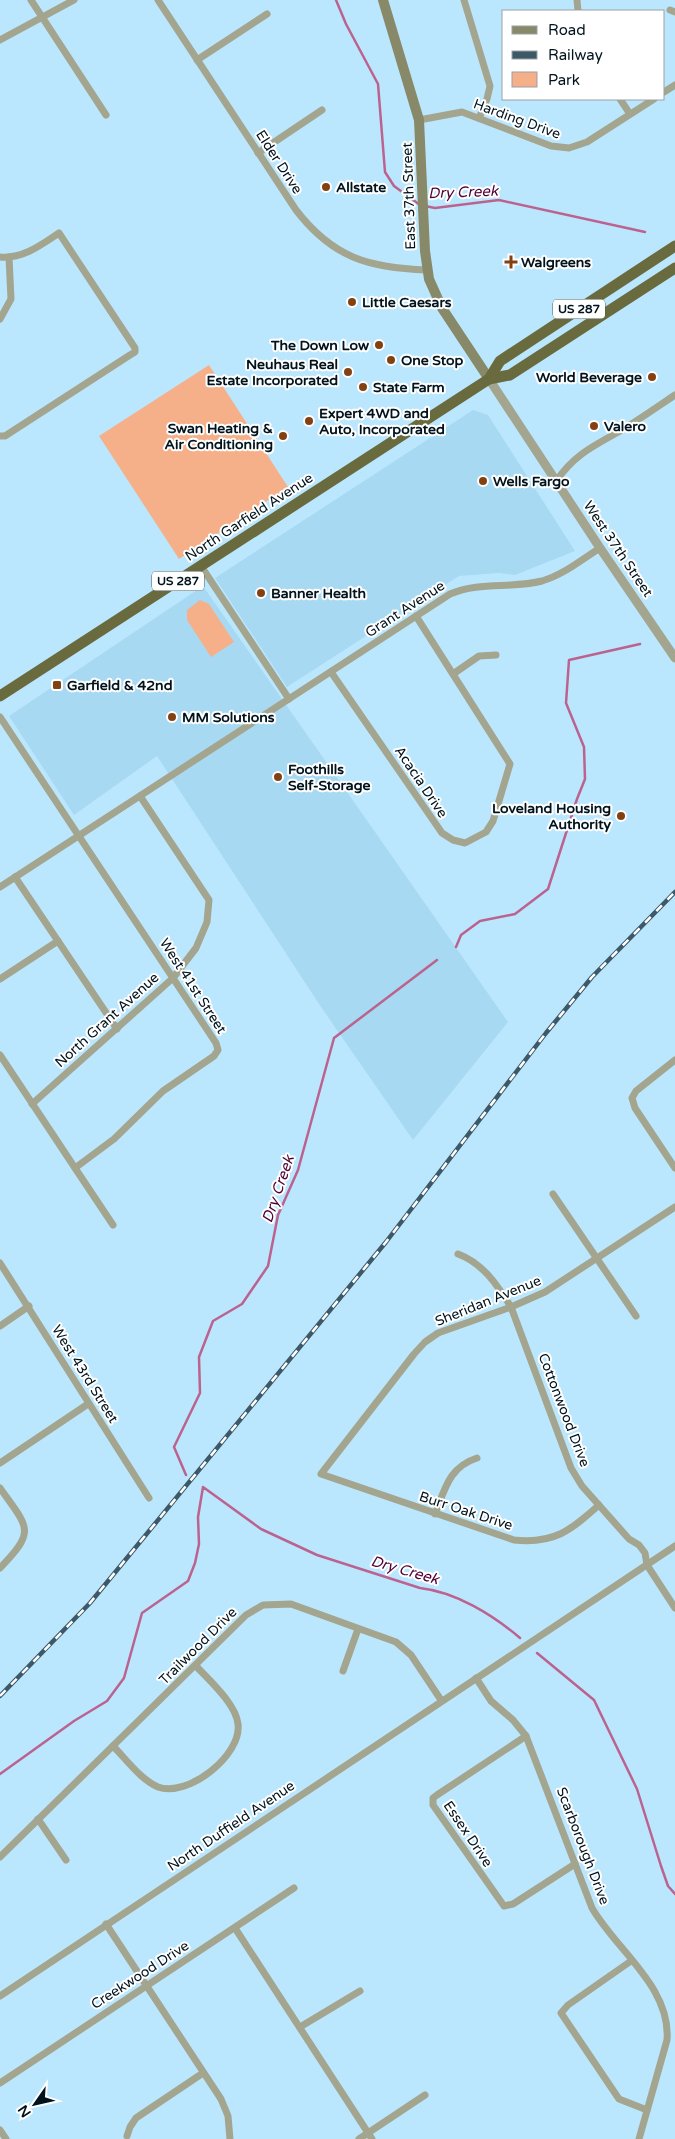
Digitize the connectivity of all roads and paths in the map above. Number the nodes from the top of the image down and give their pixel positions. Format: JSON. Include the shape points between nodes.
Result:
{"nodes":[{"id":1,"x":31,"y":0,"type":"edge"},
{"id":2,"x":74,"y":0,"type":"edge"},
{"id":3,"x":158,"y":0,"type":"edge"},
{"id":4,"x":383,"y":0,"type":"edge"},
{"id":5,"x":464,"y":0,"type":"edge"},
{"id":6,"x":267,"y":14,"type":"dead end"},
{"id":7,"x":42,"y":17,"type":"junction"},
{"id":8,"x":0,"y":40,"type":"edge"},
{"id":9,"x":197,"y":60,"type":"junction"},
{"id":10,"x":621,"y":100,"type":"edge"},
{"id":11,"x":652,"y":100,"type":"edge"},
{"id":12,"x":322,"y":110,"type":"dead end"},
{"id":13,"x":630,"y":114,"type":"junction"},
{"id":14,"x":106,"y":115,"type":"dead end"},
{"id":15,"x":479,"y":118,"type":"junction"},
{"id":16,"x":419,"y":120,"type":"junction"},
{"id":17,"x":258,"y":153,"type":"junction"},
{"id":18,"x":675,"y":246,"type":"edge"},
{"id":19,"x":0,"y":257,"type":"edge"},
{"id":20,"x":9,"y":257,"type":"junction"},
{"id":21,"x":675,"y":268,"type":"edge"},
{"id":22,"x":427,"y":270,"type":"junction"},
{"id":23,"x":0,"y":319,"type":"edge"},
{"id":24,"x":489,"y":379,"type":"junction"},
{"id":25,"x":675,"y":395,"type":"edge"},
{"id":26,"x":0,"y":436,"type":"edge"},
{"id":27,"x":556,"y":480,"type":"junction"},
{"id":28,"x":600,"y":548,"type":"junction"},
{"id":29,"x":201,"y":566,"type":"junction"},
{"id":30,"x":416,"y":616,"type":"junction"},
{"id":31,"x":496,"y":655,"type":"dead end"},
{"id":32,"x":675,"y":658,"type":"edge"},
{"id":33,"x":331,"y":672,"type":"junction"},
{"id":34,"x":454,"y":674,"type":"junction"},
{"id":35,"x":0,"y":696,"type":"edge"},
{"id":36,"x":289,"y":699,"type":"junction"},
{"id":37,"x":0,"y":717,"type":"edge"},
{"id":38,"x":140,"y":796,"type":"junction"},
{"id":39,"x":79,"y":836,"type":"junction"},
{"id":40,"x":16,"y":877,"type":"junction"},
{"id":41,"x":0,"y":887,"type":"edge"},
{"id":42,"x":58,"y":940,"type":"junction"},
{"id":43,"x":173,"y":978,"type":"junction"},
{"id":44,"x":0,"y":979,"type":"edge"},
{"id":45,"x":117,"y":1029,"type":"junction"},
{"id":46,"x":0,"y":1055,"type":"edge"},
{"id":47,"x":675,"y":1060,"type":"edge"},
{"id":48,"x":32,"y":1104,"type":"junction"},
{"id":49,"x":75,"y":1168,"type":"junction"},
{"id":50,"x":675,"y":1168,"type":"edge"},
{"id":51,"x":553,"y":1194,"type":"dead end"},
{"id":52,"x":675,"y":1207,"type":"edge"},
{"id":53,"x":112,"y":1225,"type":"dead end"},
{"id":54,"x":458,"y":1254,"type":"dead end"},
{"id":55,"x":597,"y":1259,"type":"junction"},
{"id":56,"x":0,"y":1263,"type":"edge"},
{"id":57,"x":29,"y":1306,"type":"junction"},
{"id":58,"x":512,"y":1307,"type":"junction"},
{"id":59,"x":636,"y":1316,"type":"dead end"},
{"id":60,"x":0,"y":1326,"type":"edge"},
{"id":61,"x":88,"y":1404,"type":"junction"},
{"id":62,"x":477,"y":1458,"type":"dead end"},
{"id":63,"x":0,"y":1463,"type":"edge"},
{"id":64,"x":320,"y":1474,"type":"joint"},
{"id":65,"x":0,"y":1488,"type":"edge"},
{"id":66,"x":149,"y":1498,"type":"dead end"},
{"id":67,"x":599,"y":1505,"type":"junction"},
{"id":68,"x":435,"y":1514,"type":"junction"},
{"id":69,"x":675,"y":1546,"type":"edge"},
{"id":70,"x":647,"y":1565,"type":"junction"},
{"id":71,"x":0,"y":1568,"type":"edge"},
{"id":72,"x":675,"y":1608,"type":"edge"},
{"id":73,"x":358,"y":1629,"type":"junction"},
{"id":74,"x":196,"y":1666,"type":"junction"},
{"id":75,"x":343,"y":1672,"type":"dead end"},
{"id":76,"x":476,"y":1678,"type":"junction"},
{"id":77,"x":441,"y":1700,"type":"junction"},
{"id":78,"x":526,"y":1736,"type":"junction"},
{"id":79,"x":113,"y":1746,"type":"junction"},
{"id":80,"x":38,"y":1819,"type":"junction"},
{"id":81,"x":0,"y":1857,"type":"edge"},
{"id":82,"x":66,"y":1860,"type":"dead end"},
{"id":83,"x":575,"y":1864,"type":"junction"},
{"id":84,"x":294,"y":1888,"type":"dead end"},
{"id":85,"x":106,"y":1924,"type":"junction"},
{"id":86,"x":234,"y":1928,"type":"junction"},
{"id":87,"x":631,"y":1961,"type":"junction"},
{"id":88,"x":147,"y":1986,"type":"junction"},
{"id":89,"x":360,"y":1991,"type":"dead end"},
{"id":90,"x":0,"y":1996,"type":"edge"},
{"id":91,"x":300,"y":2027,"type":"junction"},
{"id":92,"x":203,"y":2073,"type":"junction"},
{"id":93,"x":0,"y":2083,"type":"edge"},
{"id":94,"x":425,"y":2095,"type":"dead end"},
{"id":95,"x":647,"y":2110,"type":"junction"},
{"id":96,"x":0,"y":2130,"type":"edge"},
{"id":97,"x":127,"y":2136,"type":"dead end"},
{"id":98,"x":370,"y":2136,"type":"edge"},
{"id":99,"x":6,"y":2139,"type":"edge"},
{"id":100,"x":230,"y":2139,"type":"edge"},
{"id":101,"x":359,"y":2139,"type":"edge"},
{"id":102,"x":639,"y":2139,"type":"edge"}],
"edges":[{"from":1,"to":7,"type":"street"},
{"from":2,"to":7,"type":"street"},
{"from":3,"to":9,"type":"street","name":"Elder Drive"},
{"from":4,"to":16,"type":"main road","name":"East 37th Street"},
{"from":5,"to":15,"type":"street","via":[[490,86]]},
{"from":6,"to":9,"type":"street"},
{"from":7,"to":8,"type":"street"},
{"from":7,"to":14,"type":"street"},
{"from":9,"to":17,"type":"street","name":"Elder Drive"},
{"from":10,"to":13,"type":"street"},
{"from":11,"to":13,"type":"street","name":"Harding Drive"},
{"from":12,"to":17,"type":"street"},
{"from":13,"to":15,"type":"street","name":"Harding Drive","via":[[587,142],[569,148],[551,146]]},
{"from":15,"to":16,"type":"street","name":"Harding Drive","via":[[454,112]]},
{"from":16,"to":22,"type":"main road","name":"East 37th Street"},
{"from":17,"to":22,"type":"street","name":"Elder Drive","via":[[296,210],[327,244],[370,263]]},
{"from":18,"to":24,"type":"highway","name":"North Garfield Avenue","number":"US 287","via":[[500,361]]},
{"from":19,"to":20,"type":"street"},
{"from":20,"to":23,"type":"street","via":[[11,299]]},
{"from":20,"to":26,"type":"street","via":[[35,249],[59,233],[135,352],[5,436]]},
{"from":21,"to":24,"type":"highway","name":"North Garfield Avenue","number":"US 287","via":[[510,375]]},
{"from":22,"to":24,"type":"main road","name":"East 37th Street","via":[[442,308]]},
{"from":24,"to":27,"type":"street","name":"West 37th Street"},
{"from":24,"to":29,"type":"highway","name":"North Garfield Avenue","number":"US 287"},
{"from":25,"to":27,"type":"street","via":[[583,451]]},
{"from":27,"to":28,"type":"street","name":"West 37th Street"},
{"from":28,"to":30,"type":"street","name":"Grant Avenue","via":[[565,571],[542,581],[463,589]]},
{"from":28,"to":32,"type":"street","name":"West 37th Street"},
{"from":29,"to":35,"type":"highway","name":"North Garfield Avenue","number":"US 287"},
{"from":29,"to":36,"type":"street"},
{"from":30,"to":33,"type":"street","name":"Grant Avenue"},
{"from":30,"to":34,"type":"street","name":"Acacia Drive"},
{"from":31,"to":34,"type":"street","via":[[479,656]]},
{"from":33,"to":34,"type":"street","name":"Acacia Drive","via":[[437,827],[447,837],[465,843],[478,838],[491,825],[510,764]]},
{"from":33,"to":36,"type":"street","name":"Grant Avenue"},
{"from":36,"to":38,"type":"street"},
{"from":37,"to":39,"type":"street","name":"West 41st Street"},
{"from":38,"to":39,"type":"street"},
{"from":38,"to":43,"type":"street","name":"North Grant Avenue","via":[[209,900],[207,922],[196,948]]},
{"from":39,"to":40,"type":"street"},
{"from":39,"to":43,"type":"street","name":"West 41st Street"},
{"from":40,"to":41,"type":"street"},
{"from":40,"to":42,"type":"street"},
{"from":42,"to":44,"type":"street"},
{"from":42,"to":45,"type":"street"},
{"from":43,"to":45,"type":"street","name":"North Grant Avenue"},
{"from":43,"to":49,"type":"street","name":"West 41st Street","via":[[218,1050],[162,1091],[114,1139]]},
{"from":45,"to":48,"type":"street","name":"North Grant Avenue"},
{"from":46,"to":48,"type":"street"},
{"from":47,"to":50,"type":"street","via":[[636,1091],[632,1098],[635,1108]]},
{"from":48,"to":49,"type":"street"},
{"from":49,"to":53,"type":"street"},
{"from":51,"to":55,"type":"street"},
{"from":52,"to":55,"type":"street","name":"Sheridan Avenue"},
{"from":54,"to":58,"type":"street","name":"Cottonwood Drive","via":[[471,1258],[497,1285]]},
{"from":55,"to":58,"type":"street","name":"Sheridan Avenue","via":[[546,1292]]},
{"from":55,"to":59,"type":"street"},
{"from":56,"to":57,"type":"street","name":"West 43rd Street"},
{"from":57,"to":60,"type":"street"},
{"from":57,"to":61,"type":"street","name":"West 43rd Street"},
{"from":58,"to":64,"type":"street","name":"Sheridan Avenue","via":[[430,1337]]},
{"from":58,"to":67,"type":"street","name":"Cottonwood Drive","via":[[572,1468],[582,1486]]},
{"from":61,"to":63,"type":"street"},
{"from":61,"to":66,"type":"street","name":"West 43rd Street"},
{"from":62,"to":68,"type":"street","via":[[456,1469]]},
{"from":64,"to":68,"type":"street","name":"Burr Oak Drive"},
{"from":65,"to":71,"type":"street","via":[[25,1529],[21,1546]]},
{"from":67,"to":68,"type":"street","name":"Burr Oak Drive","via":[[565,1534],[534,1541],[503,1537]]},
{"from":67,"to":70,"type":"street","name":"Cottonwood Drive","via":[[629,1539],[639,1544]]},
{"from":69,"to":70,"type":"street","name":"North Duffield Avenue"},
{"from":70,"to":72,"type":"street","name":"Cottonwood Drive"},
{"from":70,"to":76,"type":"street","name":"North Duffield Avenue"},
{"from":73,"to":74,"type":"street","name":"Trailwood Drive","via":[[291,1604],[263,1605],[246,1615]]},
{"from":73,"to":75,"type":"street"},
{"from":73,"to":77,"type":"street","name":"Trailwood Drive","via":[[404,1646]]},
{"from":74,"to":79,"type":"street","name":"Trailwood Drive"},
{"from":74,"to":79,"type":"street","via":[[237,1717],[237,1740],[223,1760],[188,1784],[166,1789],[153,1784]]},
{"from":76,"to":77,"type":"street","name":"North Duffield Avenue"},
{"from":76,"to":78,"type":"street","name":"Scarborough Drive","via":[[491,1701]]},
{"from":77,"to":85,"type":"street","name":"North Duffield Avenue"},
{"from":78,"to":83,"type":"street","name":"Scarborough Drive"},
{"from":78,"to":83,"type":"street","name":"Essex Drive","via":[[437,1795],[433,1798],[433,1805],[504,1906],[513,1904]]},
{"from":79,"to":80,"type":"street","name":"Trailwood Drive"},
{"from":80,"to":81,"type":"street","name":"Trailwood Drive"},
{"from":80,"to":82,"type":"street"},
{"from":83,"to":87,"type":"street","name":"Scarborough Drive","via":[[592,1908]]},
{"from":84,"to":86,"type":"street","name":"Creekwood Drive"},
{"from":85,"to":88,"type":"street"},
{"from":85,"to":90,"type":"street","name":"North Duffield Avenue"},
{"from":86,"to":88,"type":"street","name":"Creekwood Drive"},
{"from":86,"to":91,"type":"street"},
{"from":87,"to":95,"type":"street","name":"Scarborough Drive","via":[[659,1996],[668,2026],[668,2040]]},
{"from":87,"to":95,"type":"street","via":[[561,2013],[619,2099]]},
{"from":88,"to":92,"type":"street"},
{"from":88,"to":93,"type":"street","name":"Creekwood Drive"},
{"from":89,"to":91,"type":"street"},
{"from":91,"to":98,"type":"street"},
{"from":92,"to":97,"type":"street","via":[[136,2118]]},
{"from":92,"to":100,"type":"street","via":[[225,2108]]},
{"from":94,"to":98,"type":"street"},
{"from":95,"to":102,"type":"street","name":"Scarborough Drive"},
{"from":96,"to":99,"type":"street"},
{"from":98,"to":101,"type":"street"}]}
